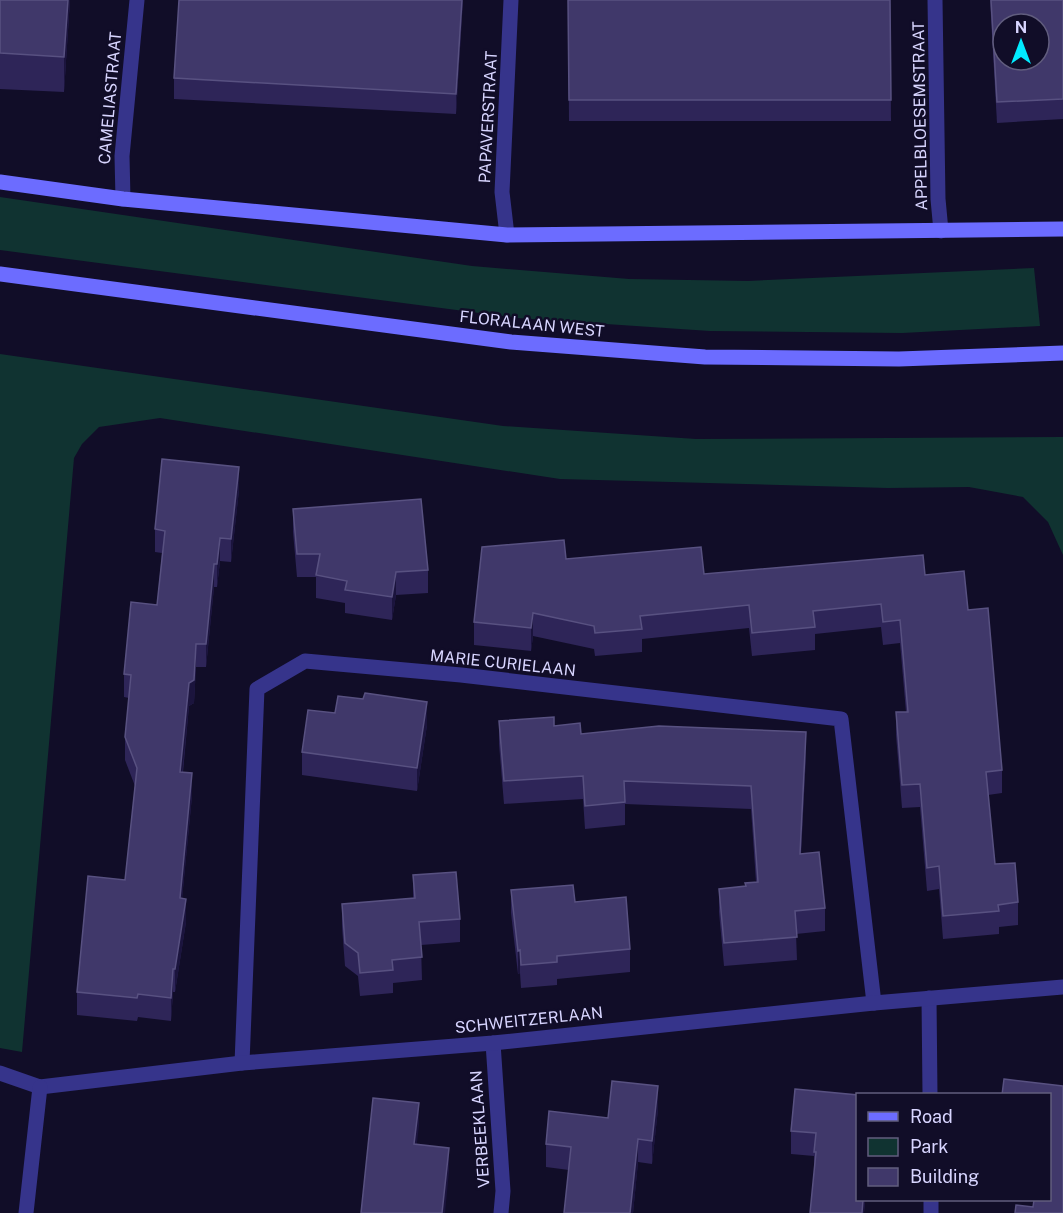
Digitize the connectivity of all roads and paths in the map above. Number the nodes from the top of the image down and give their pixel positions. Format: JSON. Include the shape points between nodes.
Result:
{"nodes":[{"id":1,"x":137,"y":0,"type":"edge"},
{"id":2,"x":511,"y":0,"type":"edge"},
{"id":3,"x":935,"y":0,"type":"edge"},
{"id":4,"x":0,"y":182,"type":"edge"},
{"id":5,"x":123,"y":199,"type":"junction"},
{"id":6,"x":1063,"y":229,"type":"edge"},
{"id":7,"x":941,"y":231,"type":"junction"},
{"id":8,"x":507,"y":236,"type":"junction"},
{"id":9,"x":0,"y":274,"type":"edge"},
{"id":10,"x":1063,"y":352,"type":"edge"},
{"id":11,"x":1063,"y":987,"type":"edge"},
{"id":12,"x":928,"y":998,"type":"junction"},
{"id":13,"x":874,"y":1003,"type":"junction"},
{"id":14,"x":493,"y":1043,"type":"junction"},
{"id":15,"x":242,"y":1062,"type":"junction"},
{"id":16,"x":0,"y":1073,"type":"edge"},
{"id":17,"x":40,"y":1087,"type":"junction"},
{"id":18,"x":930,"y":1093,"type":"edge"},
{"id":19,"x":26,"y":1213,"type":"edge"},
{"id":20,"x":501,"y":1213,"type":"edge"}],
"edges":[{"from":1,"to":5,"type":"street","name":"CAMELIASTRAAT","via":[[122,156]]},
{"from":2,"to":8,"type":"street","name":"PAPAVERSTRAAT","via":[[502,192]]},
{"from":3,"to":7,"type":"street","name":"APPELBLOESEMSTRAAT"},
{"from":4,"to":5,"type":"main road"},
{"from":5,"to":8,"type":"main road"},
{"from":6,"to":7,"type":"main road"},
{"from":7,"to":8,"type":"main road"},
{"from":9,"to":10,"type":"main road","name":"FLORALAAN WEST","via":[[511,342],[705,357],[899,359]]},
{"from":11,"to":12,"type":"street","name":"SCHWEITZERLAAN"},
{"from":12,"to":13,"type":"street","name":"SCHWEITZERLAAN"},
{"from":12,"to":18,"type":"street"},
{"from":13,"to":14,"type":"street","name":"SCHWEITZERLAAN"},
{"from":13,"to":15,"type":"street","name":"MARIE CURIELAAN","via":[[841,719],[304,661],[257,688]]},
{"from":14,"to":15,"type":"street","name":"SCHWEITZERLAAN"},
{"from":14,"to":20,"type":"street","name":"VERBEEKLAAN","via":[[503,1191]]},
{"from":15,"to":17,"type":"street","name":"SCHWEITZERLAAN"},
{"from":16,"to":17,"type":"street","name":"SCHWEITZERLAAN"},
{"from":17,"to":19,"type":"street"}]}
